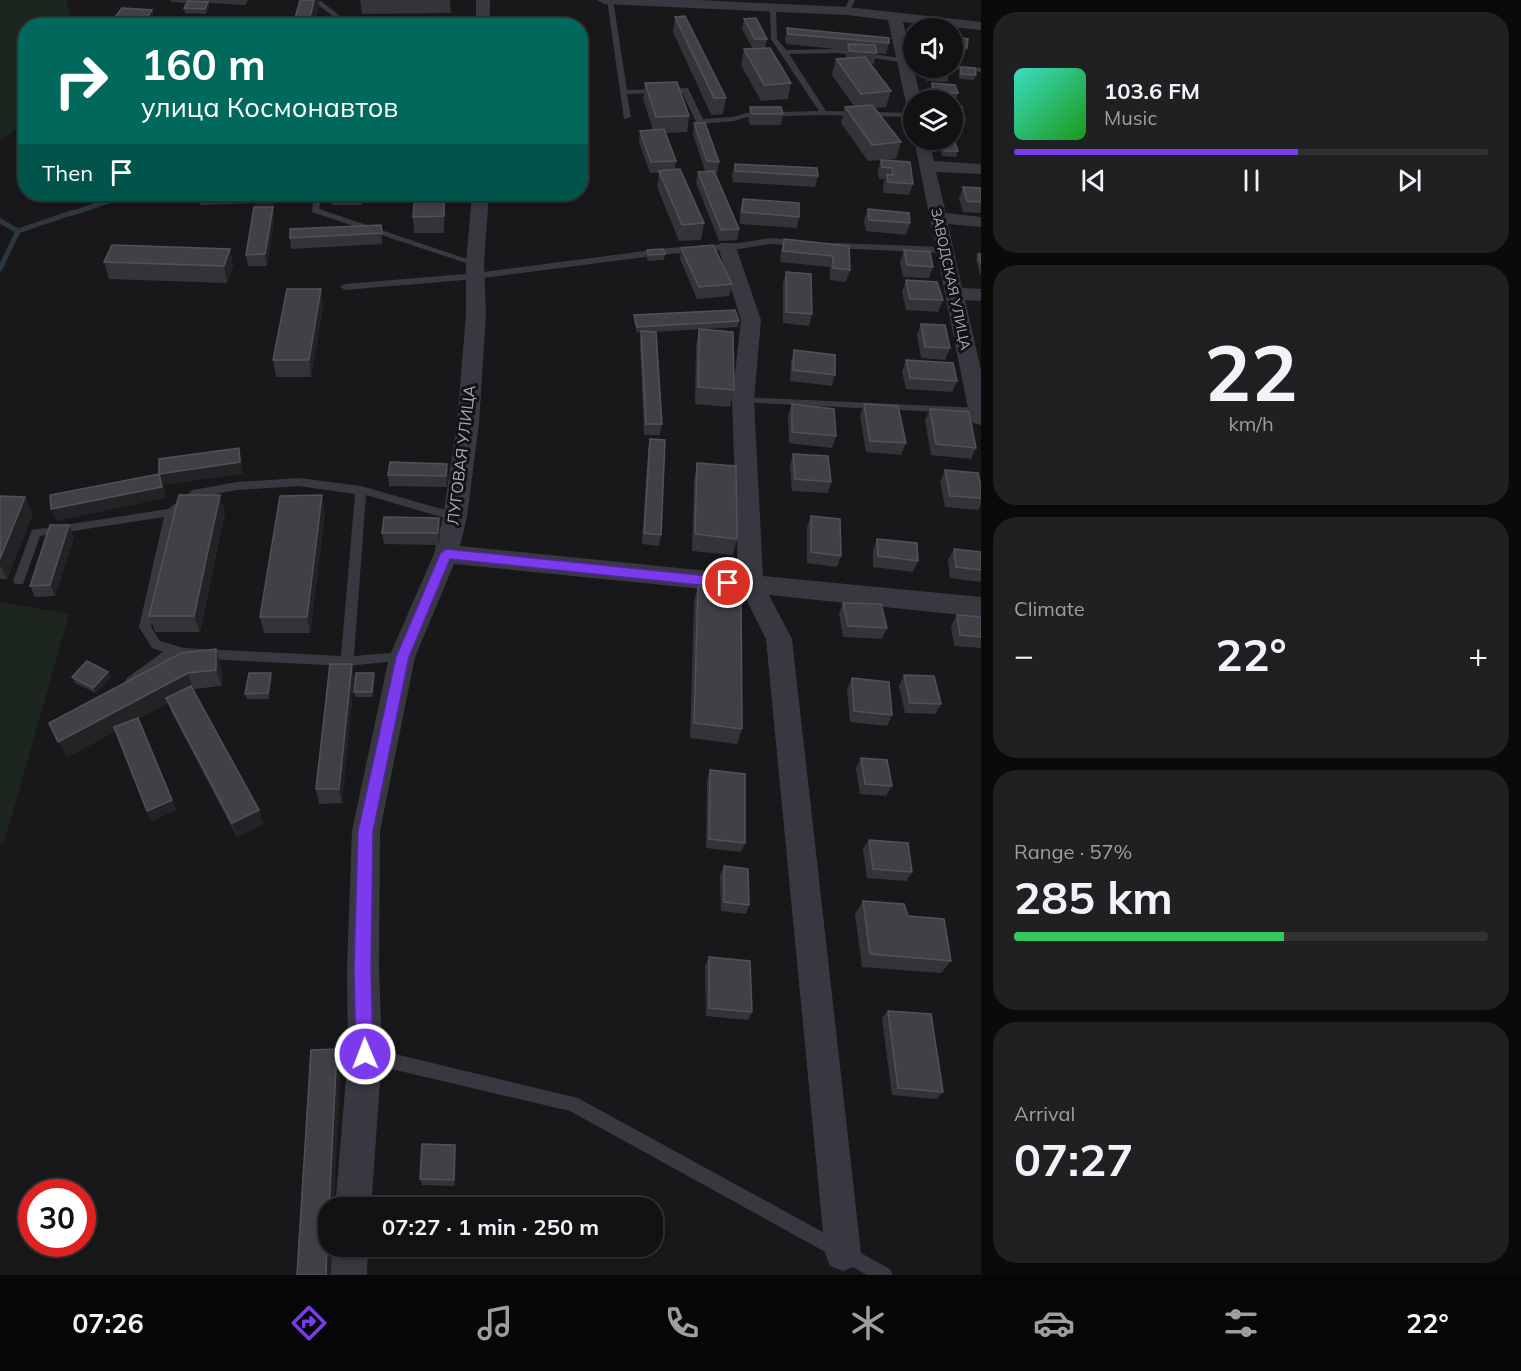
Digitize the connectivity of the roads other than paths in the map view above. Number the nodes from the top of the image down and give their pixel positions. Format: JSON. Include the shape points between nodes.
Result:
{"nodes":[{"id":1,"x":308,"y":0,"type":"edge"},
{"id":2,"x":483,"y":0,"type":"edge"},
{"id":3,"x":604,"y":0,"type":"edge"},
{"id":4,"x":610,"y":0,"type":"edge"},
{"id":5,"x":790,"y":5,"type":"edge"},
{"id":6,"x":850,"y":6,"type":"edge"},
{"id":7,"x":773,"y":9,"type":"junction"},
{"id":8,"x":337,"y":18,"type":"edge"},
{"id":9,"x":483,"y":18,"type":"edge"},
{"id":10,"x":895,"y":18,"type":"junction"},
{"id":11,"x":981,"y":26,"type":"edge"},
{"id":12,"x":903,"y":43,"type":"edge"},
{"id":13,"x":784,"y":52,"type":"junction"},
{"id":14,"x":903,"y":60,"type":"edge"},
{"id":15,"x":963,"y":68,"type":"edge"},
{"id":16,"x":981,"y":70,"type":"edge"},
{"id":17,"x":623,"y":92,"type":"junction"},
{"id":18,"x":824,"y":113,"type":"junction"},
{"id":19,"x":903,"y":115,"type":"edge"},
{"id":20,"x":627,"y":117,"type":"dead end"},
{"id":21,"x":923,"y":150,"type":"edge"},
{"id":22,"x":927,"y":166,"type":"junction"},
{"id":23,"x":981,"y":170,"type":"edge"},
{"id":24,"x":317,"y":201,"type":"edge"},
{"id":25,"x":480,"y":201,"type":"edge"},
{"id":26,"x":938,"y":218,"type":"junction"},
{"id":27,"x":981,"y":222,"type":"edge"},
{"id":28,"x":802,"y":244,"type":"edge"},
{"id":29,"x":824,"y":245,"type":"edge"},
{"id":30,"x":727,"y":247,"type":"junction"},
{"id":31,"x":945,"y":250,"type":"junction"},
{"id":32,"x":476,"y":269,"type":"junction"},
{"id":33,"x":345,"y":287,"type":"dead end"},
{"id":34,"x":955,"y":293,"type":"junction"},
{"id":35,"x":981,"y":295,"type":"edge"},
{"id":36,"x":744,"y":400,"type":"junction"},
{"id":37,"x":980,"y":413,"type":"edge"},
{"id":38,"x":360,"y":490,"type":"junction"},
{"id":39,"x":171,"y":512,"type":"junction"},
{"id":40,"x":455,"y":517,"type":"junction"},
{"id":41,"x":446,"y":554,"type":"junction"},
{"id":42,"x":19,"y":581,"type":"dead end"},
{"id":43,"x":751,"y":585,"type":"junction"},
{"id":44,"x":981,"y":607,"type":"edge"},
{"id":45,"x":174,"y":650,"type":"junction"},
{"id":46,"x":402,"y":657,"type":"junction"},
{"id":47,"x":347,"y":661,"type":"junction"},
{"id":48,"x":119,"y":691,"type":"edge"},
{"id":49,"x":365,"y":1054,"type":"junction"},
{"id":50,"x":354,"y":1197,"type":"edge"},
{"id":51,"x":843,"y":1253,"type":"junction"},
{"id":52,"x":349,"y":1257,"type":"edge"},
{"id":53,"x":348,"y":1275,"type":"edge"},
{"id":54,"x":884,"y":1275,"type":"edge"}],
"edges":[{"from":1,"to":8,"type":"lane","via":[[319,2]]},
{"from":2,"to":9,"type":"street"},
{"from":3,"to":4,"type":"street"},
{"from":4,"to":7,"type":"street"},
{"from":4,"to":17,"type":"lane"},
{"from":5,"to":6,"type":"street"},
{"from":5,"to":7,"type":"street"},
{"from":6,"to":10,"type":"street"},
{"from":7,"to":13,"type":"lane","via":[[774,39]]},
{"from":10,"to":11,"type":"street"},
{"from":10,"to":12,"type":"street"},
{"from":13,"to":14,"type":"lane","via":[[838,51]]},
{"from":13,"to":18,"type":"lane"},
{"from":15,"to":16,"type":"lane"},
{"from":17,"to":18,"type":"lane","via":[[685,90],[700,122],[746,115]]},
{"from":17,"to":20,"type":"lane"},
{"from":18,"to":19,"type":"lane"},
{"from":21,"to":22,"type":"street","name":"ЗАВОДСКАЯ УЛИЦА"},
{"from":22,"to":23,"type":"street"},
{"from":22,"to":26,"type":"street","name":"ЗАВОДСКАЯ УЛИЦА"},
{"from":24,"to":32,"type":"lane","via":[[315,210]]},
{"from":25,"to":32,"type":"street","name":"ЛУГОВАЯ УЛИЦА"},
{"from":26,"to":27,"type":"street"},
{"from":26,"to":31,"type":"street","name":"ЗАВОДСКАЯ УЛИЦА"},
{"from":28,"to":30,"type":"lane","via":[[770,241]]},
{"from":29,"to":31,"type":"lane"},
{"from":30,"to":32,"type":"lane"},
{"from":30,"to":36,"type":"street","via":[[751,320]]},
{"from":31,"to":34,"type":"street","name":"ЗАВОДСКАЯ УЛИЦА"},
{"from":32,"to":33,"type":"lane"},
{"from":32,"to":40,"type":"street","name":"ЛУГОВАЯ УЛИЦА","via":[[468,423]]},
{"from":34,"to":35,"type":"street"},
{"from":34,"to":37,"type":"street","name":"ЗАВОДСКАЯ УЛИЦА"},
{"from":36,"to":37,"type":"lane"},
{"from":36,"to":43,"type":"street"},
{"from":38,"to":39,"type":"lane","via":[[299,482],[237,486],[193,494]]},
{"from":38,"to":40,"type":"lane"},
{"from":38,"to":47,"type":"lane"},
{"from":39,"to":42,"type":"lane","via":[[36,533]]},
{"from":39,"to":45,"type":"lane","via":[[145,627],[156,645]]},
{"from":40,"to":41,"type":"street","name":"ЛУГОВАЯ УЛИЦА"},
{"from":41,"to":43,"type":"street"},
{"from":41,"to":46,"type":"street","name":"ЛУГОВАЯ УЛИЦА"},
{"from":43,"to":44,"type":"street"},
{"from":43,"to":51,"type":"street","via":[[779,639]]},
{"from":45,"to":47,"type":"lane"},
{"from":45,"to":48,"type":"lane"},
{"from":46,"to":47,"type":"lane"},
{"from":46,"to":49,"type":"street","name":"ЛУГОВАЯ УЛИЦА","via":[[366,831]]},
{"from":49,"to":50,"type":"street","name":"ЛУГОВАЯ УЛИЦА"},
{"from":49,"to":51,"type":"lane","via":[[572,1104]]},
{"from":51,"to":54,"type":"lane"},
{"from":52,"to":53,"type":"street"}]}
